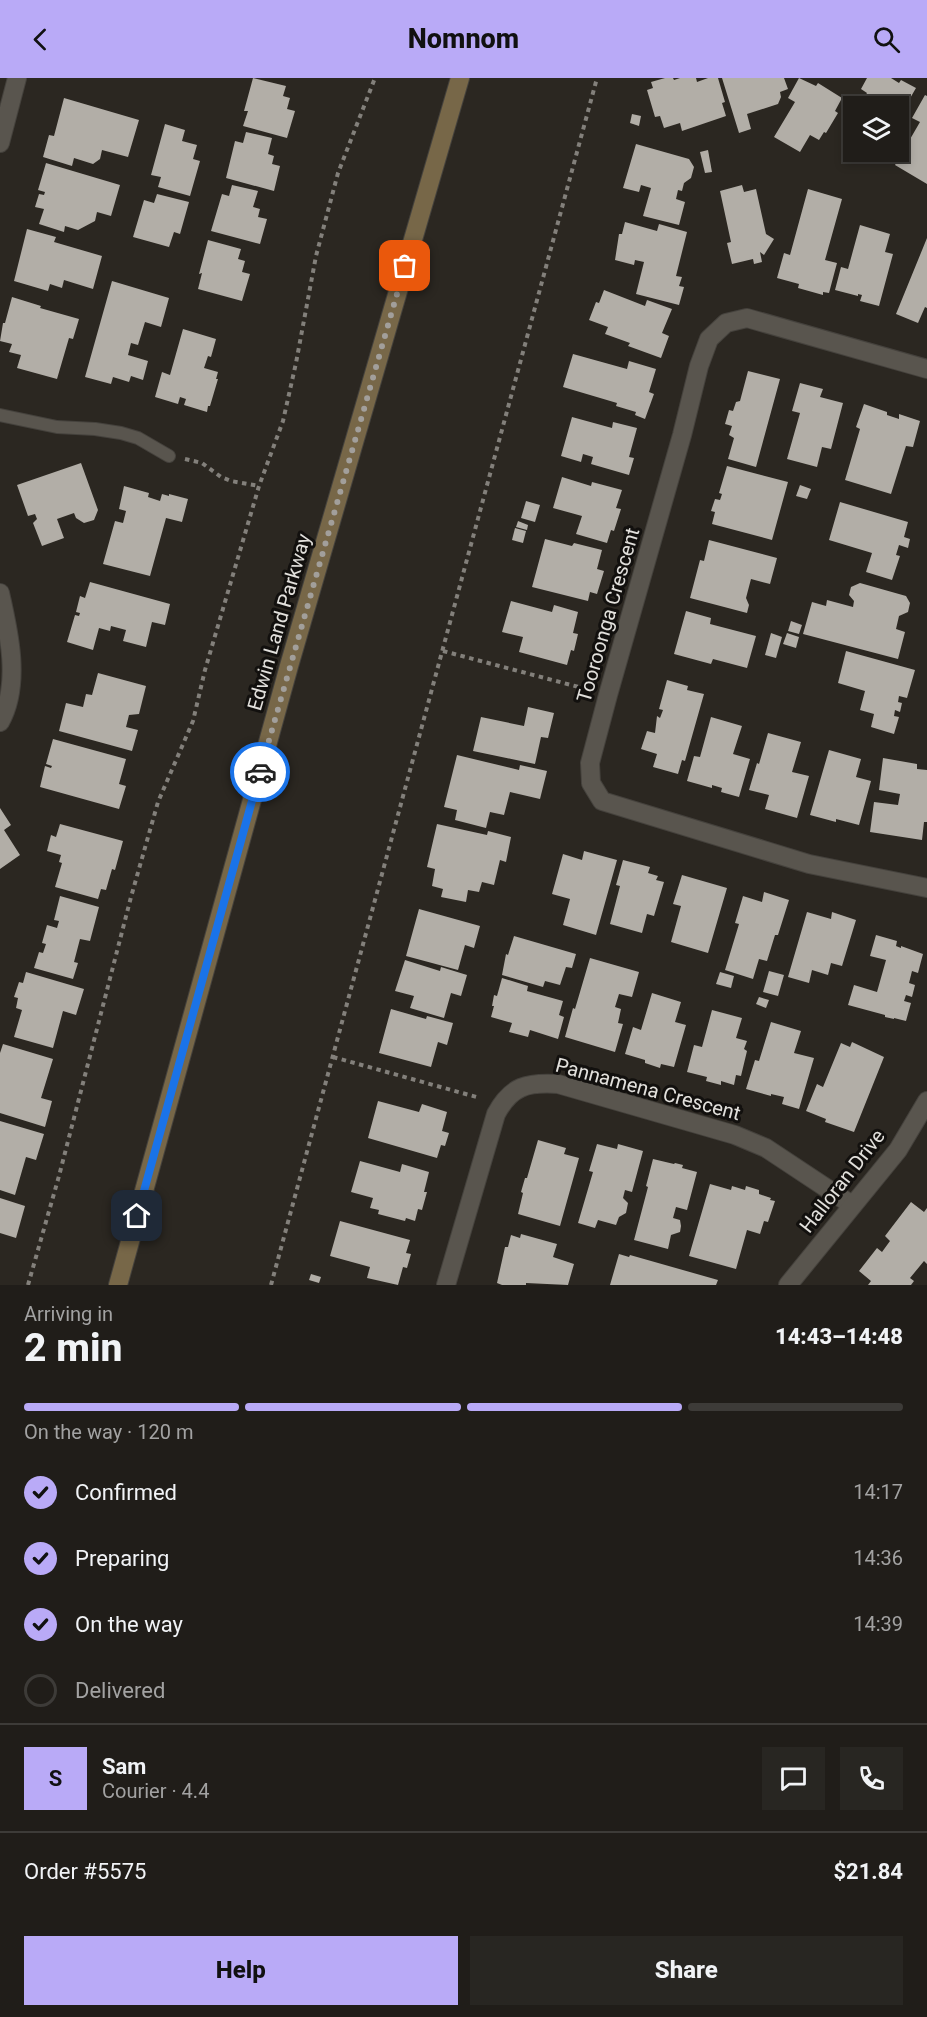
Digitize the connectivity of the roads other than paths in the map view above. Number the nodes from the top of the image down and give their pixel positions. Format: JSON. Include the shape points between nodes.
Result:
{"nodes":[{"id":1,"x":17,"y":78,"type":"edge"},
{"id":2,"x":460,"y":78,"type":"edge"},
{"id":3,"x":0,"y":143,"type":"edge"},
{"id":4,"x":927,"y":369,"type":"edge"},
{"id":5,"x":0,"y":415,"type":"edge"},
{"id":6,"x":170,"y":456,"type":"road end"},
{"id":7,"x":0,"y":593,"type":"edge"},
{"id":8,"x":0,"y":722,"type":"edge"},
{"id":9,"x":927,"y":888,"type":"edge"},
{"id":10,"x":927,"y":1101,"type":"edge"},
{"id":11,"x":852,"y":1205,"type":"junction"},
{"id":12,"x":118,"y":1285,"type":"edge"},
{"id":13,"x":446,"y":1285,"type":"edge"},
{"id":14,"x":788,"y":1285,"type":"edge"}],
"edges":[{"from":1,"to":3,"type":"street"},
{"from":2,"to":12,"type":"main road","name":"Edwin Land Parkway","via":[[289,666]]},
{"from":4,"to":9,"type":"street","name":"Tooroonga Crescent","via":[[747,318],[726,323],[709,339],[590,763],[591,783],[602,801],[809,864]]},
{"from":5,"to":6,"type":"lane","via":[[57,428],[121,433]]},
{"from":7,"to":8,"type":"street","via":[[11,650],[11,683]]},
{"from":10,"to":11,"type":"street","name":"Halloran Drive","via":[[898,1150]]},
{"from":11,"to":13,"type":"street","name":"Pannamena Crescent","via":[[766,1148],[735,1135],[558,1084],[538,1082],[514,1091],[501,1104],[487,1139]]},
{"from":11,"to":14,"type":"street","name":"Halloran Drive"}]}
